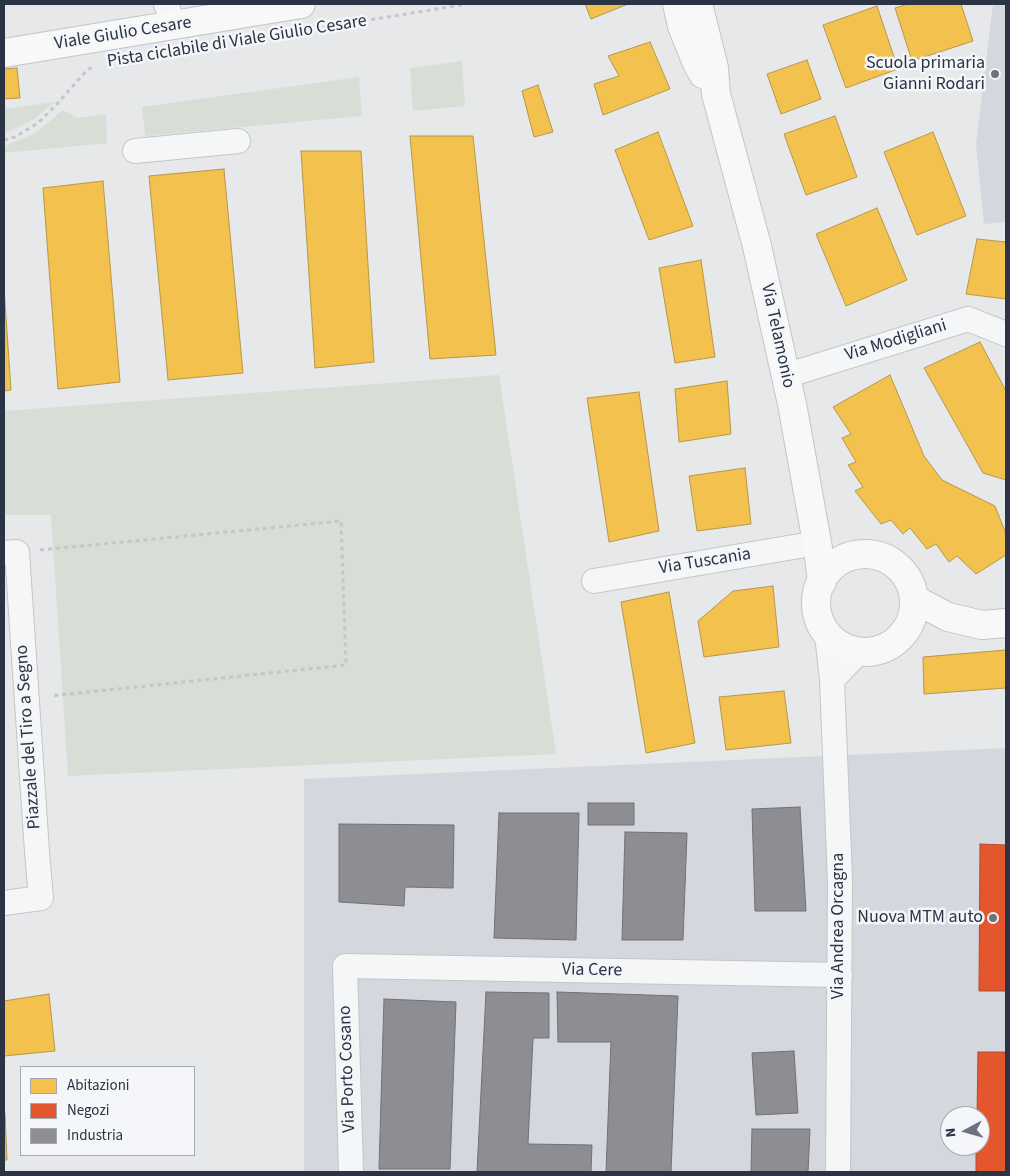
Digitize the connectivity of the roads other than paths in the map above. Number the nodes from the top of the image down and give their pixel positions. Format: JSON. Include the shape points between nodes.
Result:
{"nodes":[{"id":1,"x":301,"y":4,"type":"edge"},
{"id":2,"x":677,"y":4,"type":"edge"},
{"id":3,"x":698,"y":4,"type":"edge"},
{"id":4,"x":170,"y":15,"type":"edge"},
{"id":5,"x":4,"y":53,"type":"edge"},
{"id":6,"x":716,"y":94,"type":"junction"},
{"id":7,"x":238,"y":141,"type":"dead end"},
{"id":8,"x":135,"y":151,"type":"dead end"},
{"id":9,"x":1006,"y":334,"type":"edge"},
{"id":10,"x":785,"y":376,"type":"junction"},
{"id":11,"x":817,"y":546,"type":"junction"},
{"id":12,"x":11,"y":552,"type":"edge"},
{"id":13,"x":848,"y":558,"type":"junction"},
{"id":14,"x":594,"y":580,"type":"dead end"},
{"id":15,"x":822,"y":582,"type":"junction"},
{"id":16,"x":914,"y":599,"type":"junction"},
{"id":17,"x":948,"y":616,"type":"junction"},
{"id":18,"x":1006,"y":623,"type":"edge"},
{"id":19,"x":907,"y":629,"type":"junction"},
{"id":20,"x":827,"y":634,"type":"junction"},
{"id":21,"x":859,"y":652,"type":"junction"},
{"id":22,"x":832,"y":680,"type":"junction"},
{"id":23,"x":4,"y":903,"type":"edge"},
{"id":24,"x":345,"y":966,"type":"joint"},
{"id":25,"x":840,"y":975,"type":"junction"},
{"id":26,"x":351,"y":1172,"type":"edge"},
{"id":27,"x":838,"y":1172,"type":"edge"}],
"edges":[{"from":1,"to":4,"type":"main road","name":"Viale Giulio Cesare"},
{"from":2,"to":6,"type":"main road","name":"Via Telamonio","via":[[696,62]]},
{"from":3,"to":6,"type":"main road","name":"Via Telamonio","via":[[714,68]]},
{"from":4,"to":5,"type":"main road","name":"Viale Giulio Cesare"},
{"from":6,"to":10,"type":"main road","name":"Via Telamonio","via":[[757,246]]},
{"from":7,"to":8,"type":"street"},
{"from":9,"to":10,"type":"street","name":"Via Modigliani","via":[[968,319]]},
{"from":10,"to":11,"type":"main road","name":"Via Telamonio"},
{"from":11,"to":13,"type":"main road"},
{"from":11,"to":14,"type":"street","name":"Via Tuscania"},
{"from":11,"to":15,"type":"main road","name":"Via Telamonio"},
{"from":12,"to":23,"type":"street","name":"Piazzale del Tiro a Segno","via":[[27,699],[41,898]]},
{"from":13,"to":15,"type":"main road","via":[[838,562]]},
{"from":13,"to":16,"type":"main road","via":[[871,555],[887,560],[901,570]]},
{"from":15,"to":20,"type":"main road","via":[[816,606]]},
{"from":16,"to":17,"type":"main road"},
{"from":16,"to":19,"type":"main road","via":[[913,615]]},
{"from":17,"to":18,"type":"main road","via":[[982,625]]},
{"from":17,"to":19,"type":"main road"},
{"from":19,"to":21,"type":"main road","via":[[884,649]]},
{"from":20,"to":21,"type":"main road","via":[[839,645]]},
{"from":20,"to":22,"type":"street"},
{"from":21,"to":22,"type":"street"},
{"from":22,"to":25,"type":"street","name":"Via Andrea Orcagna","via":[[840,881]]},
{"from":24,"to":25,"type":"street","name":"Via Cere"},
{"from":24,"to":26,"type":"street","name":"Via Porto Cosano"},
{"from":25,"to":27,"type":"street","name":"Via Andrea Orcagna"}]}
